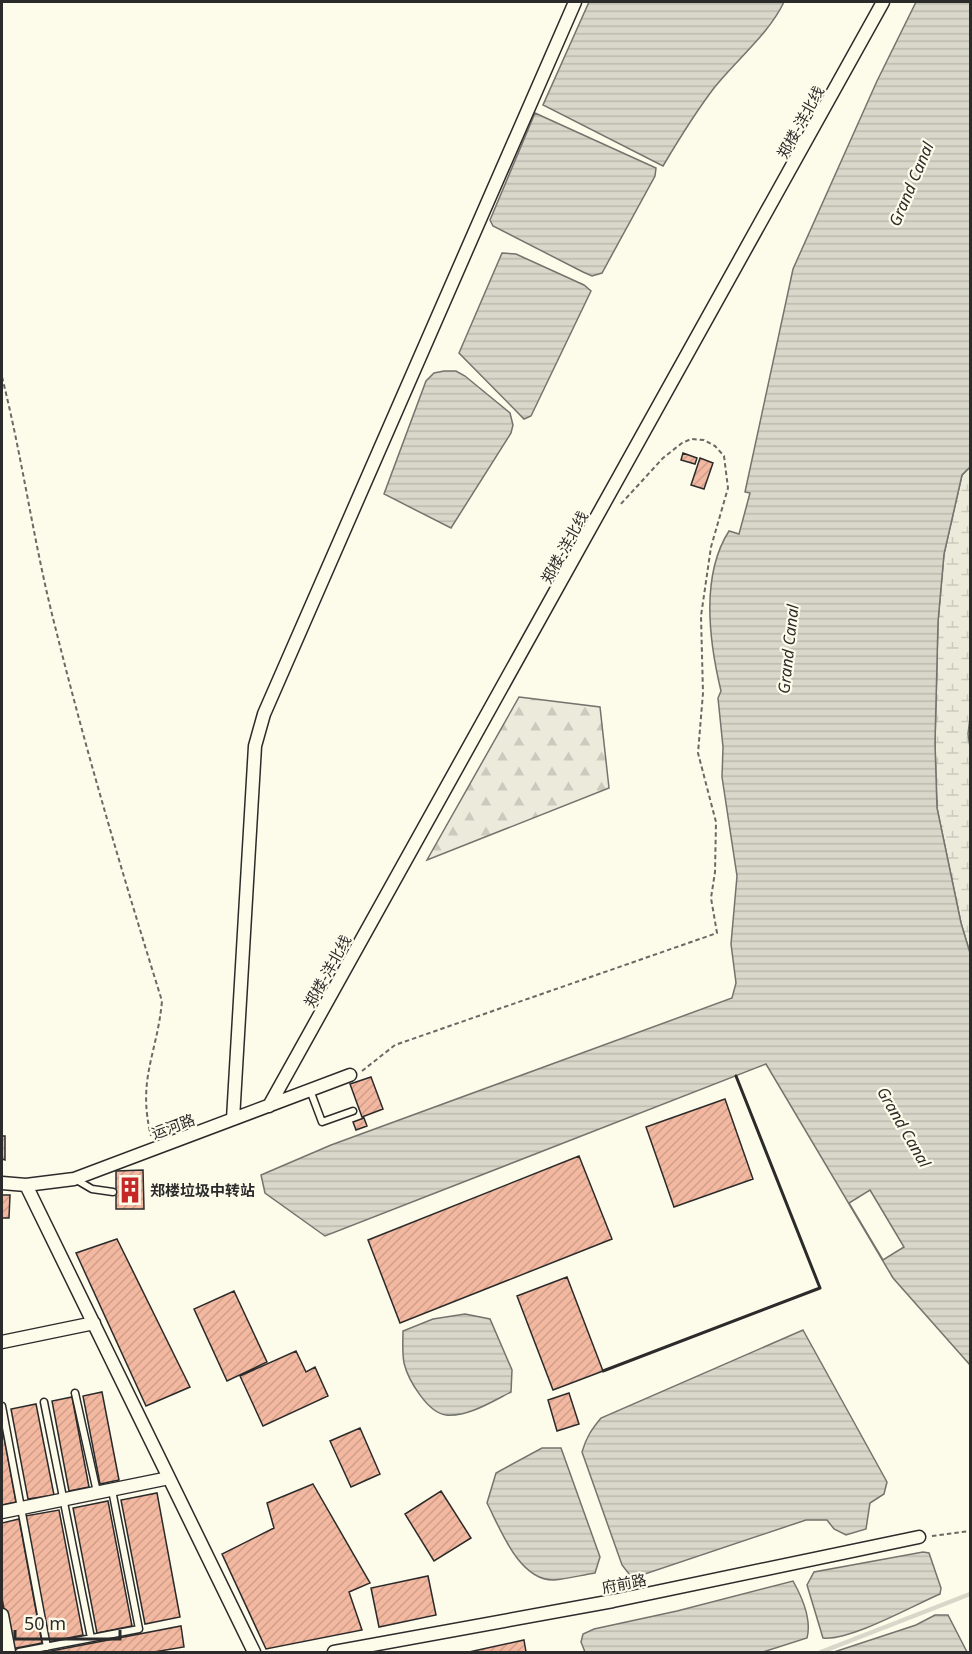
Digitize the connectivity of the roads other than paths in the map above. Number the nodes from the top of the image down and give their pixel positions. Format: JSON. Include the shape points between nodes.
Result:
{"nodes":[{"id":1,"x":575,"y":2,"type":"edge"},
{"id":2,"x":883,"y":2,"type":"edge"},
{"id":3,"x":350,"y":1075,"type":"road end"},
{"id":4,"x":310,"y":1090,"type":"junction"},
{"id":5,"x":269,"y":1106,"type":"junction"},
{"id":6,"x":354,"y":1111,"type":"dead end"},
{"id":7,"x":233,"y":1119,"type":"junction"},
{"id":8,"x":74,"y":1179,"type":"junction"},
{"id":9,"x":2,"y":1183,"type":"edge"},
{"id":10,"x":27,"y":1185,"type":"junction"},
{"id":11,"x":113,"y":1192,"type":"dead end"},
{"id":12,"x":94,"y":1323,"type":"junction"},
{"id":13,"x":2,"y":1342,"type":"edge"},
{"id":14,"x":75,"y":1393,"type":"dead end"},
{"id":15,"x":44,"y":1402,"type":"dead end"},
{"id":16,"x":2,"y":1406,"type":"edge"},
{"id":17,"x":169,"y":1478,"type":"junction"},
{"id":18,"x":112,"y":1490,"type":"junction"},
{"id":19,"x":97,"y":1493,"type":"junction"},
{"id":20,"x":63,"y":1500,"type":"junction"},
{"id":21,"x":21,"y":1508,"type":"junction"},
{"id":22,"x":2,"y":1512,"type":"edge"},
{"id":23,"x":919,"y":1537,"type":"road end"},
{"id":24,"x":2,"y":1614,"type":"edge"},
{"id":25,"x":91,"y":1638,"type":"junction"},
{"id":26,"x":47,"y":1647,"type":"junction"},
{"id":27,"x":9,"y":1653,"type":"edge"},
{"id":28,"x":19,"y":1653,"type":"edge"},
{"id":29,"x":254,"y":1653,"type":"edge"},
{"id":30,"x":334,"y":1653,"type":"edge"}],
"edges":[{"from":1,"to":7,"type":"street","via":[[264,714],[255,746]]},
{"from":2,"to":5,"type":"street","name":"郑楼-洋北线"},
{"from":3,"to":4,"type":"street","name":"运河路"},
{"from":4,"to":5,"type":"street","name":"运河路"},
{"from":4,"to":6,"type":"lane","via":[[322,1122]]},
{"from":5,"to":7,"type":"street","name":"运河路"},
{"from":7,"to":8,"type":"street","name":"运河路"},
{"from":8,"to":10,"type":"street","name":"运河路"},
{"from":8,"to":11,"type":"lane","via":[[92,1189]]},
{"from":9,"to":10,"type":"street","name":"运河路"},
{"from":10,"to":12,"type":"street"},
{"from":12,"to":13,"type":"street"},
{"from":12,"to":17,"type":"street"},
{"from":14,"to":19,"type":"lane"},
{"from":15,"to":20,"type":"lane"},
{"from":16,"to":21,"type":"lane"},
{"from":17,"to":18,"type":"street"},
{"from":17,"to":29,"type":"street"},
{"from":18,"to":19,"type":"street"},
{"from":18,"to":25,"type":"lane","via":[[139,1629]]},
{"from":19,"to":20,"type":"street"},
{"from":20,"to":21,"type":"street"},
{"from":20,"to":25,"type":"lane"},
{"from":21,"to":22,"type":"street"},
{"from":21,"to":26,"type":"lane"},
{"from":23,"to":30,"type":"street","name":"府前路","via":[[613,1601]]},
{"from":24,"to":27,"type":"street"},
{"from":25,"to":26,"type":"lane"},
{"from":26,"to":28,"type":"lane"}]}
